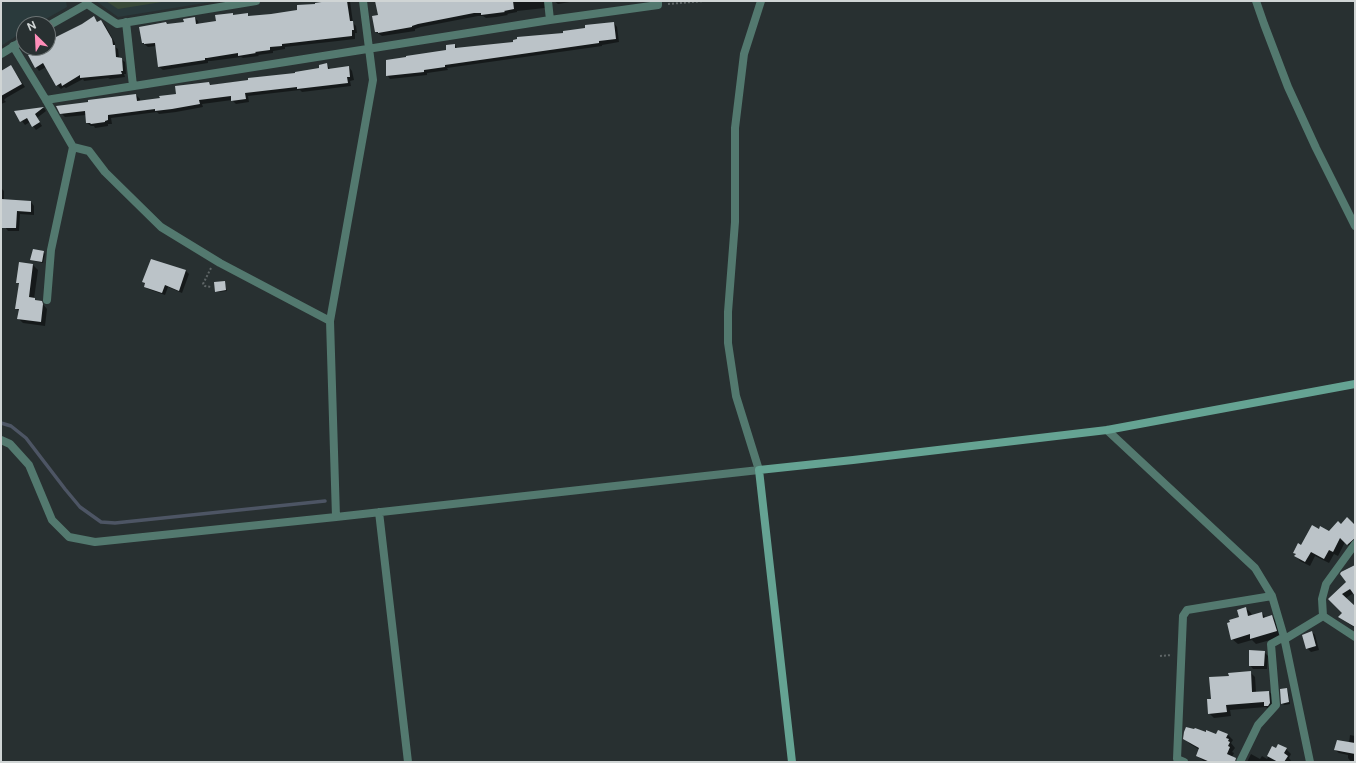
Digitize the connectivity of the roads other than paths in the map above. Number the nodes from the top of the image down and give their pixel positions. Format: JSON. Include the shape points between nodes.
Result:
{"nodes":[{"id":1,"x":74,"y":1,"type":"edge"},
{"id":2,"x":256,"y":1,"type":"edge"},
{"id":3,"x":363,"y":1,"type":"edge"},
{"id":4,"x":548,"y":1,"type":"edge"},
{"id":5,"x":761,"y":1,"type":"edge"},
{"id":6,"x":1256,"y":1,"type":"edge"},
{"id":7,"x":658,"y":3,"type":"edge"},
{"id":8,"x":76,"y":11,"type":"junction"},
{"id":9,"x":550,"y":20,"type":"junction"},
{"id":10,"x":56,"y":22,"type":"edge"},
{"id":11,"x":126,"y":22,"type":"junction"},
{"id":12,"x":16,"y":44,"type":"edge"},
{"id":13,"x":13,"y":46,"type":"junction"},
{"id":14,"x":369,"y":49,"type":"junction"},
{"id":15,"x":1,"y":54,"type":"edge"},
{"id":16,"x":133,"y":86,"type":"junction"},
{"id":17,"x":46,"y":100,"type":"junction"},
{"id":18,"x":73,"y":148,"type":"junction"},
{"id":19,"x":1355,"y":226,"type":"edge"},
{"id":20,"x":47,"y":300,"type":"dead end"},
{"id":21,"x":330,"y":321,"type":"junction"},
{"id":22,"x":1355,"y":384,"type":"edge"},
{"id":23,"x":1107,"y":430,"type":"junction"},
{"id":24,"x":1,"y":440,"type":"edge"},
{"id":25,"x":759,"y":470,"type":"junction"},
{"id":26,"x":379,"y":512,"type":"junction"},
{"id":27,"x":336,"y":514,"type":"junction"},
{"id":28,"x":1355,"y":544,"type":"edge"},
{"id":29,"x":1272,"y":596,"type":"junction"},
{"id":30,"x":1323,"y":616,"type":"junction"},
{"id":31,"x":1355,"y":637,"type":"edge"},
{"id":32,"x":1284,"y":638,"type":"junction"},
{"id":33,"x":408,"y":762,"type":"edge"},
{"id":34,"x":792,"y":762,"type":"edge"},
{"id":35,"x":1184,"y":762,"type":"edge"},
{"id":36,"x":1240,"y":762,"type":"edge"},
{"id":37,"x":1310,"y":762,"type":"edge"}],
"edges":[{"from":1,"to":8,"type":"street"},
{"from":2,"to":11,"type":"street"},
{"from":3,"to":14,"type":"street"},
{"from":4,"to":9,"type":"street"},
{"from":5,"to":25,"type":"street","via":[[744,54],[735,128],[735,222],[728,312],[728,343],[736,396]]},
{"from":6,"to":19,"type":"street","via":[[1288,87]]},
{"from":7,"to":9,"type":"street"},
{"from":8,"to":10,"type":"street"},
{"from":8,"to":11,"type":"street","via":[[87,4],[117,24]]},
{"from":9,"to":14,"type":"street"},
{"from":11,"to":16,"type":"street"},
{"from":12,"to":13,"type":"street"},
{"from":13,"to":15,"type":"street"},
{"from":13,"to":17,"type":"street"},
{"from":14,"to":16,"type":"street"},
{"from":14,"to":21,"type":"street","via":[[373,80]]},
{"from":16,"to":17,"type":"street"},
{"from":17,"to":18,"type":"street"},
{"from":18,"to":20,"type":"street","via":[[51,250]]},
{"from":18,"to":21,"type":"street","via":[[89,151],[105,172],[161,227],[214,259]]},
{"from":21,"to":27,"type":"street"},
{"from":22,"to":23,"type":"street"},
{"from":23,"to":25,"type":"street"},
{"from":23,"to":29,"type":"street","via":[[1255,568]]},
{"from":24,"to":27,"type":"street","via":[[10,444],[29,465],[52,520],[69,537],[95,542]]},
{"from":25,"to":26,"type":"street"},
{"from":25,"to":34,"type":"street"},
{"from":26,"to":27,"type":"street"},
{"from":26,"to":33,"type":"street"},
{"from":28,"to":30,"type":"street","via":[[1326,584],[1322,599]]},
{"from":29,"to":32,"type":"street"},
{"from":29,"to":35,"type":"street","via":[[1187,610],[1183,616],[1178,759]]},
{"from":30,"to":31,"type":"street"},
{"from":30,"to":32,"type":"street"},
{"from":32,"to":36,"type":"street","via":[[1270,644],[1276,705],[1258,725]]},
{"from":32,"to":37,"type":"street"}]}
